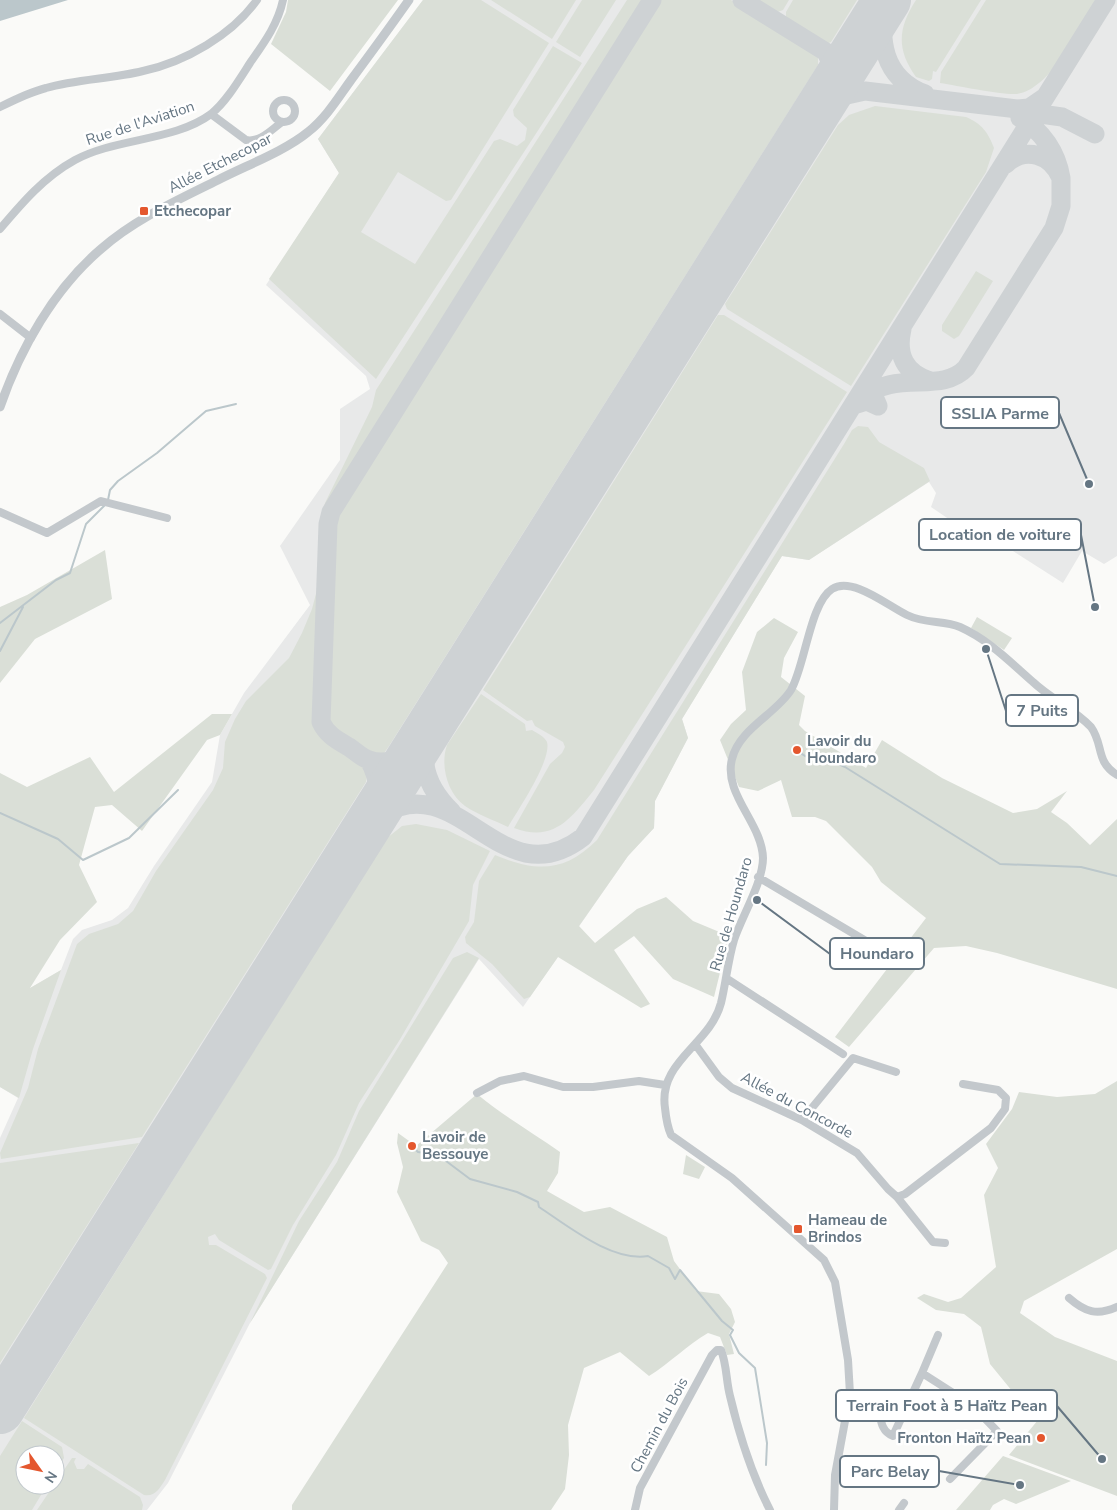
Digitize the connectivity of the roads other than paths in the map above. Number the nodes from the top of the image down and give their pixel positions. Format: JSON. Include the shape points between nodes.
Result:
{"nodes":[{"id":1,"x":257,"y":0,"type":"edge"},
{"id":2,"x":283,"y":0,"type":"edge"},
{"id":3,"x":409,"y":0,"type":"edge"},
{"id":4,"x":0,"y":107,"type":"edge"},
{"id":5,"x":210,"y":114,"type":"junction"},
{"id":6,"x":282,"y":122,"type":"dead end"},
{"id":7,"x":0,"y":229,"type":"edge"},
{"id":8,"x":0,"y":314,"type":"edge"},
{"id":9,"x":31,"y":338,"type":"junction"},
{"id":10,"x":0,"y":407,"type":"edge"},
{"id":11,"x":0,"y":512,"type":"edge"},
{"id":12,"x":167,"y":518,"type":"dead end"},
{"id":13,"x":1117,"y":775,"type":"edge"},
{"id":14,"x":758,"y":877,"type":"junction"},
{"id":15,"x":893,"y":957,"type":"dead end"},
{"id":16,"x":726,"y":978,"type":"junction"},
{"id":17,"x":696,"y":1044,"type":"junction"},
{"id":18,"x":843,"y":1054,"type":"dead end"},
{"id":19,"x":896,"y":1072,"type":"dead end"},
{"id":20,"x":963,"y":1084,"type":"dead end"},
{"id":21,"x":665,"y":1085,"type":"junction"},
{"id":22,"x":477,"y":1093,"type":"dead end"},
{"id":23,"x":802,"y":1120,"type":"junction"},
{"id":24,"x":897,"y":1197,"type":"junction"},
{"id":25,"x":945,"y":1243,"type":"dead end"},
{"id":26,"x":1069,"y":1298,"type":"dead end"},
{"id":27,"x":1117,"y":1307,"type":"edge"},
{"id":28,"x":938,"y":1335,"type":"dead end"},
{"id":29,"x":922,"y":1373,"type":"junction"},
{"id":30,"x":850,"y":1394,"type":"junction"},
{"id":31,"x":950,"y":1479,"type":"dead end"},
{"id":32,"x":904,"y":1503,"type":"dead end"},
{"id":33,"x":636,"y":1510,"type":"edge"},
{"id":34,"x":770,"y":1510,"type":"edge"},
{"id":35,"x":834,"y":1510,"type":"edge"},
{"id":36,"x":898,"y":1510,"type":"edge"}],
"edges":[{"from":1,"to":4,"type":"street","via":[[228,30],[166,64],[46,88]]},
{"from":2,"to":5,"type":"street","name":"Rue de l'Aviation","via":[[272,31]]},
{"from":3,"to":9,"type":"street","name":"Allée Etchecopar","via":[[334,104],[308,133],[161,209],[101,248],[66,288]]},
{"from":5,"to":6,"type":"street","via":[[251,141],[258,140]]},
{"from":5,"to":7,"type":"street","name":"Rue de l'Aviation","via":[[164,133],[100,150],[76,160],[40,185]]},
{"from":8,"to":9,"type":"street"},
{"from":9,"to":10,"type":"street","via":[[12,372]]},
{"from":11,"to":12,"type":"street","via":[[47,533],[101,501]]},
{"from":13,"to":14,"type":"street","name":"Rue de Houndaro","via":[[1104,764],[1091,727],[1034,684],[1004,655],[962,628],[911,617],[854,586],[838,585],[826,594],[818,611],[792,689],[743,738],[732,756],[729,772],[760,838],[763,859]]},
{"from":14,"to":15,"type":"street"},
{"from":14,"to":16,"type":"street","name":"Rue de Houndaro","via":[[735,939]]},
{"from":16,"to":17,"type":"street","name":"Rue de Houndaro","via":[[720,1008]]},
{"from":16,"to":18,"type":"street"},
{"from":17,"to":21,"type":"street","name":"Rue de Houndaro","via":[[678,1062]]},
{"from":17,"to":23,"type":"street","name":"Allée du Concorde","via":[[719,1077],[732,1088]]},
{"from":19,"to":23,"type":"street","via":[[854,1058]]},
{"from":20,"to":24,"type":"street","via":[[998,1090],[1006,1098],[1005,1109],[991,1128]]},
{"from":21,"to":22,"type":"street","via":[[639,1081],[564,1087],[524,1076],[500,1081]]},
{"from":21,"to":30,"type":"street","via":[[667,1128],[671,1135],[732,1178],[824,1260],[830,1269],[848,1360]]},
{"from":23,"to":24,"type":"street","name":"Allée du Concorde","via":[[857,1153]]},
{"from":24,"to":25,"type":"street","name":"Allée du Concorde","via":[[932,1242]]},
{"from":26,"to":27,"type":"street","via":[[1090,1312],[1100,1313]]},
{"from":28,"to":29,"type":"street"},
{"from":29,"to":30,"type":"street","via":[[893,1436],[884,1430],[876,1402],[870,1396]]},
{"from":29,"to":31,"type":"street","via":[[972,1405],[997,1431]]},
{"from":30,"to":35,"type":"street","via":[[835,1476]]},
{"from":32,"to":36,"type":"street"},
{"from":33,"to":34,"type":"street","name":"Chemin du Bois","via":[[640,1488],[717,1350],[721,1350],[725,1360],[730,1396],[759,1488]]}]}
